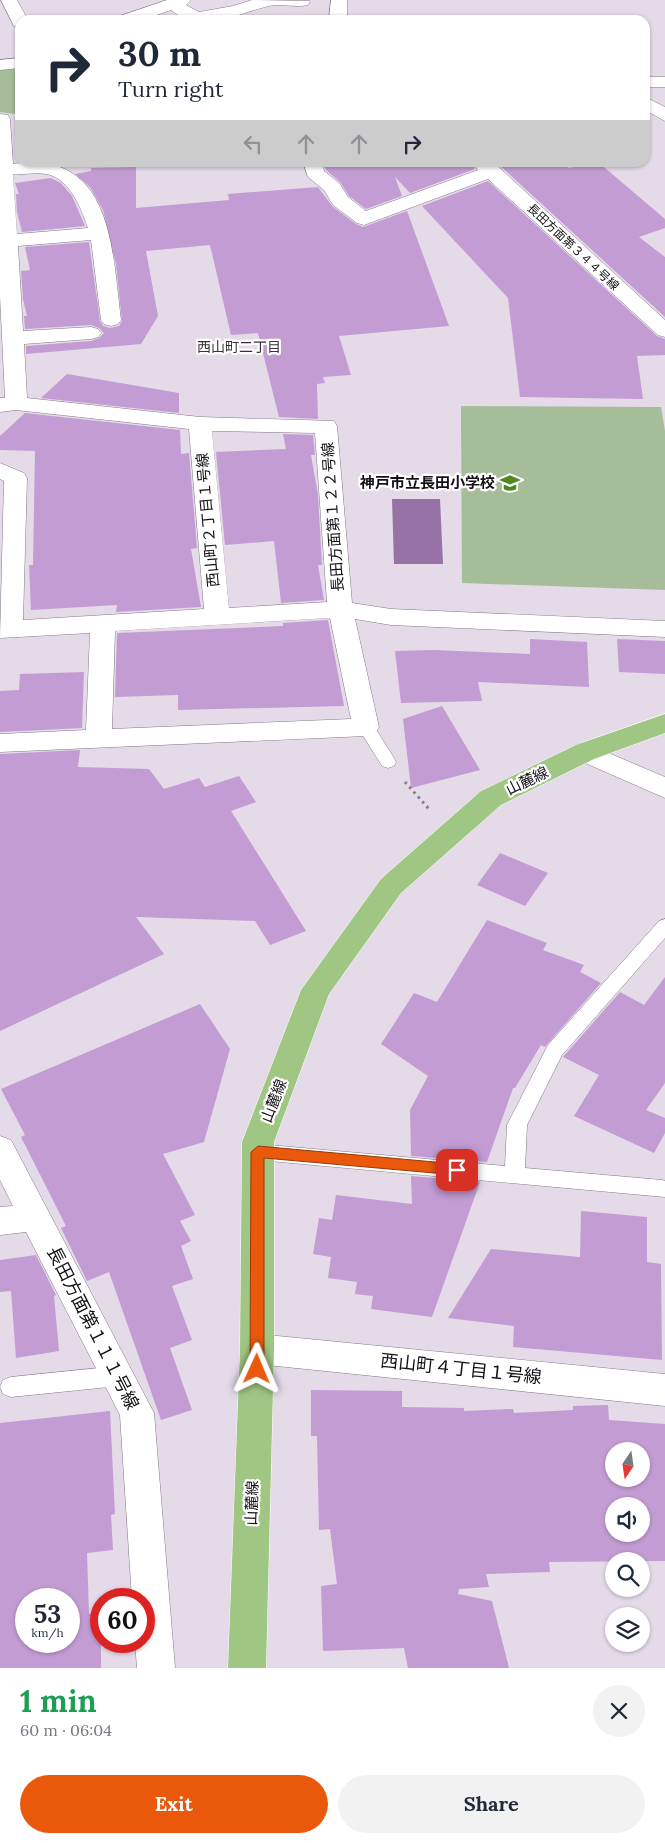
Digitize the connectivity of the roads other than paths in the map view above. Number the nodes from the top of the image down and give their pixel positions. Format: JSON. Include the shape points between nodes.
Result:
{"nodes":[{"id":1,"x":10,"y":0,"type":"edge"},
{"id":2,"x":339,"y":0,"type":"edge"},
{"id":3,"x":302,"y":1,"type":"edge"},
{"id":4,"x":178,"y":2,"type":"edge"},
{"id":5,"x":17,"y":15,"type":"edge"},
{"id":6,"x":140,"y":15,"type":"edge"},
{"id":7,"x":193,"y":15,"type":"edge"},
{"id":8,"x":213,"y":15,"type":"edge"},
{"id":9,"x":338,"y":15,"type":"edge"},
{"id":10,"x":15,"y":64,"type":"edge"},
{"id":11,"x":0,"y":65,"type":"edge"},
{"id":12,"x":650,"y":82,"type":"edge"},
{"id":13,"x":665,"y":82,"type":"edge"},
{"id":14,"x":650,"y":105,"type":"edge"},
{"id":15,"x":665,"y":115,"type":"edge"},
{"id":16,"x":1,"y":119,"type":"dead end"},
{"id":17,"x":313,"y":167,"type":"edge"},
{"id":18,"x":486,"y":167,"type":"edge"},
{"id":19,"x":15,"y":169,"type":"dead end"},
{"id":20,"x":100,"y":233,"type":"junction"},
{"id":21,"x":9,"y":246,"type":"edge"},
{"id":22,"x":111,"y":320,"type":"dead end"},
{"id":23,"x":665,"y":332,"type":"edge"},
{"id":24,"x":91,"y":333,"type":"dead end"},
{"id":25,"x":12,"y":338,"type":"junction"},
{"id":26,"x":8,"y":404,"type":"edge"},
{"id":27,"x":200,"y":424,"type":"junction"},
{"id":28,"x":0,"y":470,"type":"edge"},
{"id":29,"x":340,"y":609,"type":"junction"},
{"id":30,"x":217,"y":617,"type":"junction"},
{"id":31,"x":103,"y":624,"type":"junction"},
{"id":32,"x":665,"y":629,"type":"edge"},
{"id":33,"x":5,"y":630,"type":"edge"},
{"id":34,"x":665,"y":723,"type":"edge"},
{"id":35,"x":366,"y":727,"type":"junction"},
{"id":36,"x":99,"y":739,"type":"junction"},
{"id":37,"x":0,"y":743,"type":"edge"},
{"id":38,"x":585,"y":752,"type":"junction"},
{"id":39,"x":388,"y":762,"type":"road end"},
{"id":40,"x":665,"y":788,"type":"edge"},
{"id":41,"x":665,"y":926,"type":"edge"},
{"id":42,"x":0,"y":1149,"type":"edge"},
{"id":43,"x":258,"y":1152,"type":"junction"},
{"id":44,"x":515,"y":1175,"type":"junction"},
{"id":45,"x":662,"y":1189,"type":"dead end"},
{"id":46,"x":36,"y":1217,"type":"junction"},
{"id":47,"x":0,"y":1222,"type":"edge"},
{"id":48,"x":257,"y":1349,"type":"junction"},
{"id":49,"x":119,"y":1376,"type":"junction"},
{"id":50,"x":11,"y":1387,"type":"dead end"},
{"id":51,"x":665,"y":1390,"type":"edge"},
{"id":52,"x":156,"y":1668,"type":"edge"},
{"id":53,"x":247,"y":1668,"type":"edge"}],
"edges":[{"from":1,"to":5,"type":"street"},
{"from":2,"to":9,"type":"street"},
{"from":3,"to":8,"type":"street","via":[[269,0]]},
{"from":4,"to":6,"type":"street"},
{"from":4,"to":7,"type":"street"},
{"from":10,"to":11,"type":"street"},
{"from":12,"to":13,"type":"street"},
{"from":14,"to":15,"type":"street"},
{"from":16,"to":21,"type":"street"},
{"from":17,"to":18,"type":"street","via":[[340,201],[364,219]]},
{"from":18,"to":23,"type":"street","name":"長田方面第３４４号線"},
{"from":19,"to":20,"type":"street","via":[[50,168],[71,180],[89,203]]},
{"from":20,"to":21,"type":"street"},
{"from":20,"to":22,"type":"street"},
{"from":21,"to":25,"type":"street"},
{"from":24,"to":25,"type":"street"},
{"from":25,"to":26,"type":"street"},
{"from":26,"to":27,"type":"street","name":"長田方面第１２２号線"},
{"from":27,"to":29,"type":"street","name":"長田方面第１２２号線","via":[[326,426]]},
{"from":27,"to":30,"type":"street","name":"西山町２丁目１号線"},
{"from":28,"to":33,"type":"street","via":[[16,478]]},
{"from":29,"to":30,"type":"street"},
{"from":29,"to":32,"type":"street","name":"長田方面第１２２号線","via":[[391,617]]},
{"from":29,"to":35,"type":"street"},
{"from":30,"to":31,"type":"street"},
{"from":31,"to":33,"type":"street"},
{"from":31,"to":36,"type":"street"},
{"from":34,"to":38,"type":"main road","name":"山麓線"},
{"from":35,"to":36,"type":"street"},
{"from":35,"to":39,"type":"lane"},
{"from":36,"to":37,"type":"street"},
{"from":38,"to":40,"type":"street"},
{"from":38,"to":43,"type":"main road","name":"山麓線","via":[[491,798],[391,886],[316,990],[258,1142]]},
{"from":41,"to":44,"type":"lane","via":[[554,1050],[516,1126]]},
{"from":42,"to":46,"type":"street","name":"長田方面第１１１号線"},
{"from":43,"to":44,"type":"lane"},
{"from":43,"to":48,"type":"main road","name":"山麓線"},
{"from":44,"to":45,"type":"lane"},
{"from":46,"to":47,"type":"street"},
{"from":46,"to":49,"type":"street","name":"長田方面第１１１号線"},
{"from":48,"to":51,"type":"street","name":"西山町４丁目１号線"},
{"from":48,"to":53,"type":"main road","name":"山麓線"},
{"from":49,"to":50,"type":"lane"},
{"from":49,"to":52,"type":"street","name":"長田方面第１１１号線","via":[[137,1413]]}]}
